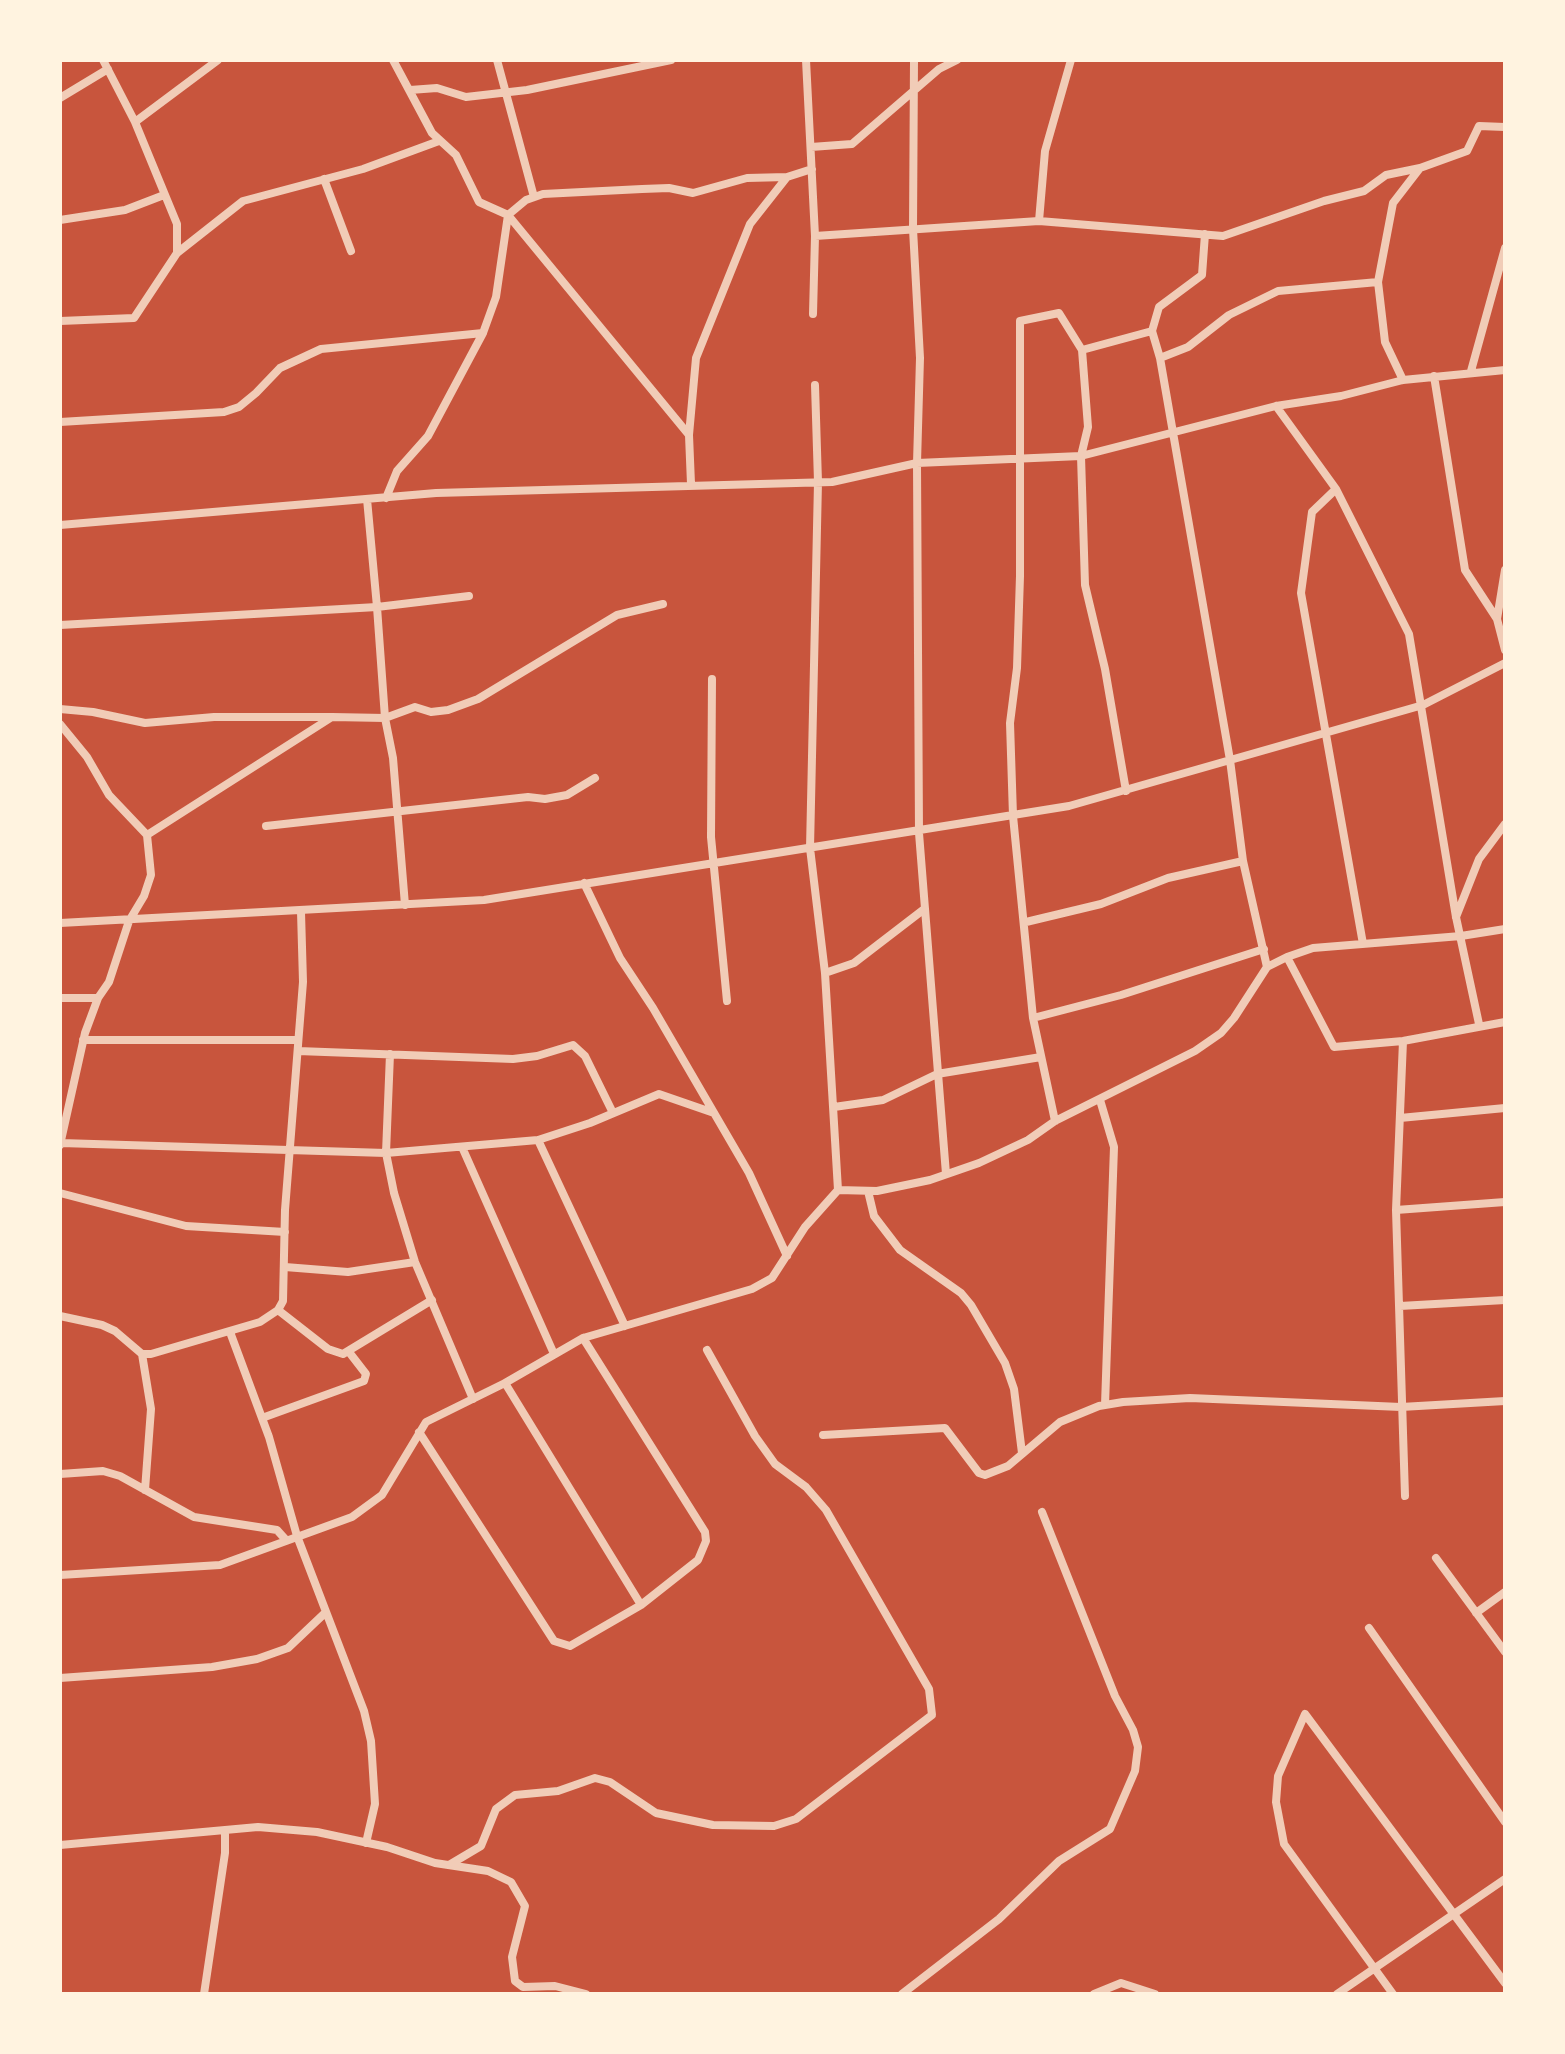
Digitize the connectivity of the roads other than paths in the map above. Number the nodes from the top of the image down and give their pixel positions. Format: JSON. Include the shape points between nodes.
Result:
{"nodes":[{"id":1,"x":218,"y":60,"type":"edge"},
{"id":2,"x":393,"y":60,"type":"edge"},
{"id":3,"x":496,"y":60,"type":"edge"},
{"id":4,"x":671,"y":60,"type":"edge"},
{"id":5,"x":806,"y":60,"type":"edge"},
{"id":6,"x":914,"y":60,"type":"edge"},
{"id":7,"x":957,"y":60,"type":"edge"},
{"id":8,"x":1071,"y":60,"type":"edge"},
{"id":9,"x":106,"y":65,"type":"edge"},
{"id":10,"x":410,"y":90,"type":"junction"},
{"id":11,"x":506,"y":92,"type":"junction"},
{"id":12,"x":915,"y":92,"type":"junction"},
{"id":13,"x":60,"y":98,"type":"edge"},
{"id":14,"x":135,"y":122,"type":"junction"},
{"id":15,"x":1505,"y":127,"type":"edge"},
{"id":16,"x":440,"y":141,"type":"junction"},
{"id":17,"x":810,"y":147,"type":"junction"},
{"id":18,"x":1420,"y":168,"type":"junction"},
{"id":19,"x":812,"y":169,"type":"junction"},
{"id":20,"x":787,"y":177,"type":"junction"},
{"id":21,"x":324,"y":180,"type":"junction"},
{"id":22,"x":164,"y":195,"type":"junction"},
{"id":23,"x":534,"y":197,"type":"junction"},
{"id":24,"x":508,"y":215,"type":"junction"},
{"id":25,"x":60,"y":220,"type":"edge"},
{"id":26,"x":1039,"y":221,"type":"junction"},
{"id":27,"x":913,"y":229,"type":"junction"},
{"id":28,"x":1205,"y":234,"type":"junction"},
{"id":29,"x":815,"y":236,"type":"junction"},
{"id":30,"x":1505,"y":248,"type":"edge"},
{"id":31,"x":352,"y":251,"type":"dead end"},
{"id":32,"x":177,"y":253,"type":"junction"},
{"id":33,"x":1378,"y":282,"type":"junction"},
{"id":34,"x":1505,"y":283,"type":"edge"},
{"id":35,"x":1492,"y":284,"type":"junction"},
{"id":36,"x":814,"y":314,"type":"dead end"},
{"id":37,"x":60,"y":321,"type":"edge"},
{"id":38,"x":1152,"y":331,"type":"junction"},
{"id":39,"x":483,"y":333,"type":"junction"},
{"id":40,"x":1082,"y":350,"type":"junction"},
{"id":41,"x":1160,"y":358,"type":"junction"},
{"id":42,"x":1505,"y":370,"type":"edge"},
{"id":43,"x":1472,"y":371,"type":"junction"},
{"id":44,"x":1434,"y":376,"type":"junction"},
{"id":45,"x":1403,"y":380,"type":"junction"},
{"id":46,"x":815,"y":386,"type":"dead end"},
{"id":47,"x":1276,"y":406,"type":"junction"},
{"id":48,"x":60,"y":422,"type":"edge"},
{"id":49,"x":1172,"y":432,"type":"junction"},
{"id":50,"x":689,"y":435,"type":"junction"},
{"id":51,"x":1081,"y":456,"type":"junction"},
{"id":52,"x":1021,"y":458,"type":"junction"},
{"id":53,"x":917,"y":463,"type":"junction"},
{"id":54,"x":818,"y":482,"type":"junction"},
{"id":55,"x":691,"y":484,"type":"junction"},
{"id":56,"x":1336,"y":490,"type":"junction"},
{"id":57,"x":386,"y":498,"type":"junction"},
{"id":58,"x":367,"y":500,"type":"junction"},
{"id":59,"x":60,"y":525,"type":"edge"},
{"id":60,"x":1505,"y":570,"type":"edge"},
{"id":61,"x":469,"y":596,"type":"dead end"},
{"id":62,"x":663,"y":604,"type":"dead end"},
{"id":63,"x":377,"y":607,"type":"junction"},
{"id":64,"x":1496,"y":619,"type":"junction"},
{"id":65,"x":60,"y":625,"type":"edge"},
{"id":66,"x":1505,"y":650,"type":"edge"},
{"id":67,"x":1505,"y":663,"type":"edge"},
{"id":68,"x":712,"y":680,"type":"dead end"},
{"id":69,"x":1424,"y":705,"type":"junction"},
{"id":70,"x":60,"y":709,"type":"edge"},
{"id":71,"x":332,"y":718,"type":"junction"},
{"id":72,"x":385,"y":718,"type":"junction"},
{"id":73,"x":60,"y":724,"type":"edge"},
{"id":74,"x":1326,"y":731,"type":"junction"},
{"id":75,"x":1230,"y":760,"type":"junction"},
{"id":76,"x":595,"y":778,"type":"dead end"},
{"id":77,"x":1126,"y":791,"type":"junction"},
{"id":78,"x":398,"y":811,"type":"junction"},
{"id":79,"x":1012,"y":816,"type":"junction"},
{"id":80,"x":1505,"y":824,"type":"edge"},
{"id":81,"x":266,"y":826,"type":"dead end"},
{"id":82,"x":920,"y":832,"type":"junction"},
{"id":83,"x":146,"y":835,"type":"junction"},
{"id":84,"x":810,"y":848,"type":"junction"},
{"id":85,"x":1243,"y":862,"type":"junction"},
{"id":86,"x":713,"y":863,"type":"junction"},
{"id":87,"x":584,"y":883,"type":"junction"},
{"id":88,"x":405,"y":906,"type":"junction"},
{"id":89,"x":924,"y":910,"type":"junction"},
{"id":90,"x":301,"y":912,"type":"junction"},
{"id":91,"x":1456,"y":916,"type":"junction"},
{"id":92,"x":129,"y":921,"type":"junction"},
{"id":93,"x":1026,"y":922,"type":"junction"},
{"id":94,"x":60,"y":923,"type":"edge"},
{"id":95,"x":1505,"y":929,"type":"edge"},
{"id":96,"x":1461,"y":936,"type":"junction"},
{"id":97,"x":1363,"y":944,"type":"junction"},
{"id":98,"x":1264,"y":949,"type":"junction"},
{"id":99,"x":1287,"y":957,"type":"junction"},
{"id":100,"x":1268,"y":967,"type":"junction"},
{"id":101,"x":825,"y":974,"type":"junction"},
{"id":102,"x":60,"y":998,"type":"edge"},
{"id":103,"x":98,"y":998,"type":"junction"},
{"id":104,"x":728,"y":1001,"type":"dead end"},
{"id":105,"x":1033,"y":1018,"type":"junction"},
{"id":106,"x":1505,"y":1022,"type":"edge"},
{"id":107,"x":1479,"y":1024,"type":"junction"},
{"id":108,"x":83,"y":1040,"type":"junction"},
{"id":109,"x":1403,"y":1041,"type":"junction"},
{"id":110,"x":298,"y":1046,"type":"junction"},
{"id":111,"x":390,"y":1054,"type":"junction"},
{"id":112,"x":1041,"y":1057,"type":"junction"},
{"id":113,"x":937,"y":1074,"type":"junction"},
{"id":114,"x":1100,"y":1100,"type":"junction"},
{"id":115,"x":64,"y":1102,"type":"edge"},
{"id":116,"x":834,"y":1106,"type":"junction"},
{"id":117,"x":1505,"y":1108,"type":"edge"},
{"id":118,"x":613,"y":1112,"type":"junction"},
{"id":119,"x":714,"y":1113,"type":"junction"},
{"id":120,"x":1400,"y":1118,"type":"junction"},
{"id":121,"x":1055,"y":1121,"type":"junction"},
{"id":122,"x":538,"y":1140,"type":"junction"},
{"id":123,"x":60,"y":1144,"type":"edge"},
{"id":124,"x":462,"y":1147,"type":"junction"},
{"id":125,"x":290,"y":1150,"type":"junction"},
{"id":126,"x":386,"y":1153,"type":"junction"},
{"id":127,"x":946,"y":1174,"type":"junction"},
{"id":128,"x":838,"y":1190,"type":"junction"},
{"id":129,"x":868,"y":1190,"type":"junction"},
{"id":130,"x":60,"y":1193,"type":"edge"},
{"id":131,"x":1505,"y":1202,"type":"edge"},
{"id":132,"x":1396,"y":1210,"type":"junction"},
{"id":133,"x":285,"y":1232,"type":"junction"},
{"id":134,"x":787,"y":1256,"type":"junction"},
{"id":135,"x":415,"y":1262,"type":"junction"},
{"id":136,"x":285,"y":1267,"type":"junction"},
{"id":137,"x":432,"y":1300,"type":"junction"},
{"id":138,"x":1505,"y":1300,"type":"edge"},
{"id":139,"x":1400,"y":1306,"type":"junction"},
{"id":140,"x":278,"y":1310,"type":"junction"},
{"id":141,"x":60,"y":1316,"type":"edge"},
{"id":142,"x":624,"y":1326,"type":"junction"},
{"id":143,"x":230,"y":1332,"type":"junction"},
{"id":144,"x":583,"y":1338,"type":"junction"},
{"id":145,"x":707,"y":1350,"type":"dead end"},
{"id":146,"x":348,"y":1352,"type":"junction"},
{"id":147,"x":142,"y":1354,"type":"junction"},
{"id":148,"x":554,"y":1354,"type":"junction"},
{"id":149,"x":505,"y":1383,"type":"junction"},
{"id":150,"x":473,"y":1399,"type":"junction"},
{"id":151,"x":1505,"y":1401,"type":"edge"},
{"id":152,"x":1105,"y":1405,"type":"junction"},
{"id":153,"x":1401,"y":1407,"type":"junction"},
{"id":154,"x":262,"y":1418,"type":"junction"},
{"id":155,"x":419,"y":1431,"type":"junction"},
{"id":156,"x":823,"y":1436,"type":"dead end"},
{"id":157,"x":1022,"y":1453,"type":"junction"},
{"id":158,"x":60,"y":1474,"type":"edge"},
{"id":159,"x":144,"y":1490,"type":"junction"},
{"id":160,"x":1405,"y":1496,"type":"dead end"},
{"id":161,"x":1042,"y":1512,"type":"dead end"},
{"id":162,"x":297,"y":1536,"type":"junction"},
{"id":163,"x":286,"y":1540,"type":"junction"},
{"id":164,"x":1436,"y":1558,"type":"dead end"},
{"id":165,"x":60,"y":1575,"type":"edge"},
{"id":166,"x":1505,"y":1592,"type":"edge"},
{"id":167,"x":641,"y":1604,"type":"junction"},
{"id":168,"x":326,"y":1612,"type":"junction"},
{"id":169,"x":1476,"y":1613,"type":"junction"},
{"id":170,"x":1369,"y":1628,"type":"dead end"},
{"id":171,"x":1505,"y":1652,"type":"edge"},
{"id":172,"x":60,"y":1678,"type":"edge"},
{"id":173,"x":1505,"y":1822,"type":"edge"},
{"id":174,"x":225,"y":1830,"type":"junction"},
{"id":175,"x":366,"y":1843,"type":"junction"},
{"id":176,"x":60,"y":1845,"type":"edge"},
{"id":177,"x":449,"y":1865,"type":"junction"},
{"id":178,"x":1505,"y":1880,"type":"edge"},
{"id":179,"x":1453,"y":1913,"type":"junction"},
{"id":180,"x":1374,"y":1970,"type":"junction"},
{"id":181,"x":1505,"y":1982,"type":"edge"},
{"id":182,"x":1133,"y":1989,"type":"edge"},
{"id":183,"x":204,"y":1994,"type":"edge"},
{"id":184,"x":586,"y":1994,"type":"edge"},
{"id":185,"x":902,"y":1994,"type":"edge"},
{"id":186,"x":1094,"y":1994,"type":"edge"},
{"id":187,"x":1155,"y":1994,"type":"edge"},
{"id":188,"x":1337,"y":1994,"type":"edge"},
{"id":189,"x":1393,"y":1994,"type":"edge"}],
"edges":[{"from":1,"to":14,"type":"street"},
{"from":2,"to":10,"type":"street"},
{"from":3,"to":11,"type":"street"},
{"from":4,"to":11,"type":"street"},
{"from":5,"to":17,"type":"street"},
{"from":6,"to":12,"type":"street"},
{"from":7,"to":12,"type":"street"},
{"from":8,"to":26,"type":"street","via":[[1045,150]]},
{"from":9,"to":13,"type":"street"},
{"from":9,"to":14,"type":"street"},
{"from":10,"to":11,"type":"street"},
{"from":10,"to":16,"type":"street"},
{"from":11,"to":23,"type":"street"},
{"from":12,"to":17,"type":"street","via":[[852,144]]},
{"from":12,"to":27,"type":"street"},
{"from":14,"to":22,"type":"street"},
{"from":15,"to":18,"type":"street","via":[[1479,126],[1467,151]]},
{"from":16,"to":21,"type":"street"},
{"from":16,"to":24,"type":"street","via":[[456,155],[479,202]]},
{"from":17,"to":19,"type":"street"},
{"from":18,"to":28,"type":"street","via":[[1224,236]]},
{"from":18,"to":33,"type":"street","via":[[1392,203]]},
{"from":19,"to":20,"type":"street"},
{"from":19,"to":29,"type":"street"},
{"from":20,"to":23,"type":"street","via":[[747,178],[693,194],[668,188]]},
{"from":20,"to":50,"type":"street","via":[[750,224],[696,358]]},
{"from":21,"to":31,"type":"street"},
{"from":21,"to":32,"type":"street","via":[[243,201]]},
{"from":22,"to":25,"type":"street","via":[[125,210]]},
{"from":22,"to":32,"type":"street","via":[[179,233]]},
{"from":23,"to":24,"type":"street"},
{"from":24,"to":39,"type":"street","via":[[496,297]]},
{"from":24,"to":50,"type":"street"},
{"from":26,"to":27,"type":"street"},
{"from":26,"to":28,"type":"street"},
{"from":27,"to":29,"type":"street"},
{"from":27,"to":53,"type":"street"},
{"from":28,"to":38,"type":"street","via":[[1202,275],[1159,307]]},
{"from":29,"to":36,"type":"street"},
{"from":30,"to":35,"type":"street"},
{"from":32,"to":37,"type":"street","via":[[134,318]]},
{"from":33,"to":41,"type":"street","via":[[1278,291]]},
{"from":33,"to":45,"type":"street","via":[[1385,342]]},
{"from":34,"to":35,"type":"street"},
{"from":35,"to":43,"type":"street"},
{"from":38,"to":40,"type":"street"},
{"from":38,"to":41,"type":"street"},
{"from":39,"to":48,"type":"street","via":[[321,349],[280,368],[256,394],[224,412]]},
{"from":39,"to":57,"type":"street"},
{"from":40,"to":51,"type":"street","via":[[1088,428]]},
{"from":40,"to":52,"type":"street","via":[[1059,312],[1020,321]]},
{"from":41,"to":49,"type":"street"},
{"from":42,"to":43,"type":"street"},
{"from":43,"to":44,"type":"street"},
{"from":44,"to":45,"type":"street"},
{"from":44,"to":64,"type":"street","via":[[1465,570]]},
{"from":45,"to":47,"type":"street"},
{"from":46,"to":54,"type":"street"},
{"from":47,"to":49,"type":"street"},
{"from":47,"to":56,"type":"street"},
{"from":49,"to":51,"type":"street"},
{"from":49,"to":75,"type":"street"},
{"from":50,"to":55,"type":"street"},
{"from":51,"to":52,"type":"street"},
{"from":51,"to":77,"type":"street","via":[[1085,585]]},
{"from":52,"to":53,"type":"street"},
{"from":52,"to":79,"type":"street"},
{"from":53,"to":54,"type":"street"},
{"from":53,"to":82,"type":"street"},
{"from":54,"to":55,"type":"street"},
{"from":54,"to":84,"type":"street"},
{"from":55,"to":57,"type":"street"},
{"from":56,"to":69,"type":"street","via":[[1409,634]]},
{"from":56,"to":74,"type":"street","via":[[1312,512],[1301,593]]},
{"from":57,"to":58,"type":"street"},
{"from":58,"to":59,"type":"street"},
{"from":58,"to":63,"type":"street"},
{"from":60,"to":64,"type":"street"},
{"from":61,"to":63,"type":"street"},
{"from":62,"to":72,"type":"street","via":[[617,615],[478,699]]},
{"from":63,"to":65,"type":"street"},
{"from":63,"to":72,"type":"street"},
{"from":64,"to":66,"type":"street"},
{"from":67,"to":69,"type":"street"},
{"from":68,"to":86,"type":"street"},
{"from":69,"to":74,"type":"street"},
{"from":69,"to":91,"type":"street"},
{"from":70,"to":71,"type":"street","via":[[145,723]]},
{"from":71,"to":72,"type":"street"},
{"from":71,"to":83,"type":"street"},
{"from":72,"to":78,"type":"street"},
{"from":73,"to":83,"type":"street","via":[[109,796]]},
{"from":74,"to":75,"type":"street"},
{"from":74,"to":97,"type":"street"},
{"from":75,"to":77,"type":"street"},
{"from":75,"to":85,"type":"street"},
{"from":76,"to":78,"type":"street","via":[[545,799]]},
{"from":77,"to":79,"type":"street"},
{"from":78,"to":81,"type":"street"},
{"from":78,"to":88,"type":"street"},
{"from":79,"to":82,"type":"street"},
{"from":79,"to":93,"type":"street"},
{"from":80,"to":91,"type":"street","via":[[1479,860]]},
{"from":82,"to":84,"type":"street"},
{"from":82,"to":89,"type":"street"},
{"from":83,"to":92,"type":"street","via":[[152,875]]},
{"from":84,"to":86,"type":"street"},
{"from":84,"to":101,"type":"street"},
{"from":85,"to":93,"type":"street"},
{"from":85,"to":98,"type":"street"},
{"from":86,"to":87,"type":"street"},
{"from":86,"to":104,"type":"street"},
{"from":87,"to":88,"type":"street"},
{"from":87,"to":119,"type":"street","via":[[620,958]]},
{"from":88,"to":90,"type":"street"},
{"from":89,"to":101,"type":"street","via":[[854,963]]},
{"from":89,"to":113,"type":"street"},
{"from":90,"to":92,"type":"street"},
{"from":90,"to":110,"type":"street"},
{"from":91,"to":96,"type":"street"},
{"from":92,"to":94,"type":"street"},
{"from":92,"to":103,"type":"street"},
{"from":93,"to":105,"type":"street"},
{"from":95,"to":96,"type":"street"},
{"from":96,"to":97,"type":"street"},
{"from":96,"to":107,"type":"street"},
{"from":97,"to":99,"type":"street"},
{"from":98,"to":100,"type":"street"},
{"from":98,"to":105,"type":"street"},
{"from":99,"to":100,"type":"street"},
{"from":99,"to":109,"type":"street","via":[[1334,1047]]},
{"from":100,"to":114,"type":"street","via":[[1220,1033]]},
{"from":101,"to":116,"type":"street"},
{"from":102,"to":103,"type":"street"},
{"from":103,"to":108,"type":"street"},
{"from":105,"to":112,"type":"street"},
{"from":106,"to":107,"type":"street"},
{"from":107,"to":109,"type":"street"},
{"from":108,"to":110,"type":"street"},
{"from":108,"to":115,"type":"street"},
{"from":109,"to":120,"type":"street"},
{"from":110,"to":111,"type":"street"},
{"from":110,"to":125,"type":"street"},
{"from":111,"to":118,"type":"street","via":[[514,1059],[574,1045]]},
{"from":111,"to":126,"type":"street"},
{"from":112,"to":113,"type":"street"},
{"from":112,"to":121,"type":"street"},
{"from":113,"to":116,"type":"street","via":[[883,1100]]},
{"from":113,"to":127,"type":"street"},
{"from":114,"to":121,"type":"street"},
{"from":114,"to":152,"type":"street","via":[[1114,1147]]},
{"from":115,"to":123,"type":"street"},
{"from":116,"to":128,"type":"street"},
{"from":117,"to":120,"type":"street"},
{"from":118,"to":119,"type":"street","via":[[659,1094]]},
{"from":118,"to":122,"type":"street"},
{"from":119,"to":134,"type":"street"},
{"from":120,"to":132,"type":"street"},
{"from":121,"to":127,"type":"street","via":[[1028,1140]]},
{"from":122,"to":124,"type":"street"},
{"from":122,"to":142,"type":"street"},
{"from":123,"to":125,"type":"street"},
{"from":124,"to":126,"type":"street"},
{"from":124,"to":148,"type":"street"},
{"from":125,"to":126,"type":"street"},
{"from":125,"to":133,"type":"street"},
{"from":126,"to":135,"type":"street"},
{"from":127,"to":129,"type":"street"},
{"from":128,"to":129,"type":"street"},
{"from":128,"to":134,"type":"street"},
{"from":129,"to":157,"type":"street","via":[[874,1216],[900,1250],[971,1304],[1014,1389]]},
{"from":130,"to":133,"type":"street","via":[[186,1226]]},
{"from":131,"to":132,"type":"street"},
{"from":132,"to":139,"type":"street"},
{"from":133,"to":136,"type":"street"},
{"from":134,"to":142,"type":"street","via":[[772,1278],[752,1289]]},
{"from":135,"to":136,"type":"street","via":[[348,1272]]},
{"from":135,"to":137,"type":"street"},
{"from":136,"to":140,"type":"street"},
{"from":137,"to":146,"type":"street"},
{"from":137,"to":150,"type":"street"},
{"from":138,"to":139,"type":"street"},
{"from":139,"to":153,"type":"street"},
{"from":140,"to":143,"type":"street"},
{"from":140,"to":146,"type":"street","via":[[328,1349]]},
{"from":141,"to":147,"type":"street","via":[[115,1331]]},
{"from":142,"to":144,"type":"street"},
{"from":143,"to":147,"type":"street"},
{"from":143,"to":154,"type":"street"},
{"from":144,"to":148,"type":"street"},
{"from":144,"to":167,"type":"street","via":[[705,1532],[698,1560]]},
{"from":145,"to":177,"type":"street","via":[[754,1436],[826,1510],[929,1689],[932,1715],[796,1820],[713,1824],[656,1813],[596,1778],[558,1791],[514,1795],[496,1809],[481,1846]]},
{"from":146,"to":154,"type":"street","via":[[366,1374],[364,1381]]},
{"from":147,"to":159,"type":"street","via":[[151,1409]]},
{"from":148,"to":149,"type":"street"},
{"from":149,"to":150,"type":"street"},
{"from":149,"to":167,"type":"street"},
{"from":150,"to":155,"type":"street"},
{"from":151,"to":153,"type":"street"},
{"from":152,"to":153,"type":"street","via":[[1190,1398]]},
{"from":152,"to":157,"type":"street","via":[[1060,1422]]},
{"from":153,"to":160,"type":"street"},
{"from":154,"to":162,"type":"street"},
{"from":155,"to":162,"type":"street","via":[[382,1495],[352,1517]]},
{"from":155,"to":167,"type":"street","via":[[554,1641],[570,1646]]},
{"from":156,"to":157,"type":"street","via":[[945,1428],[985,1475]]},
{"from":158,"to":159,"type":"street","via":[[102,1471]]},
{"from":159,"to":163,"type":"street","via":[[194,1518],[277,1530]]},
{"from":161,"to":185,"type":"street","via":[[1133,1730],[1135,1770],[1110,1829],[1058,1861],[999,1919]]},
{"from":162,"to":163,"type":"street"},
{"from":162,"to":168,"type":"street"},
{"from":163,"to":165,"type":"street","via":[[220,1565]]},
{"from":164,"to":169,"type":"street"},
{"from":166,"to":169,"type":"street"},
{"from":168,"to":172,"type":"street","via":[[288,1648],[257,1659]]},
{"from":168,"to":175,"type":"street","via":[[371,1742],[374,1816]]},
{"from":169,"to":171,"type":"street"},
{"from":170,"to":173,"type":"street"},
{"from":174,"to":175,"type":"street","via":[[298,1830]]},
{"from":174,"to":176,"type":"street"},
{"from":174,"to":183,"type":"street"},
{"from":175,"to":177,"type":"street"},
{"from":177,"to":184,"type":"street","via":[[500,1875],[519,1892],[524,1906],[512,1957],[515,1982]]},
{"from":178,"to":179,"type":"street"},
{"from":179,"to":180,"type":"street"},
{"from":179,"to":180,"type":"street","via":[[1304,1714],[1278,1776],[1284,1844]]},
{"from":179,"to":181,"type":"street"},
{"from":180,"to":188,"type":"street"},
{"from":180,"to":189,"type":"street"},
{"from":182,"to":186,"type":"street","via":[[1109,1986]]},
{"from":182,"to":187,"type":"street"}]}
